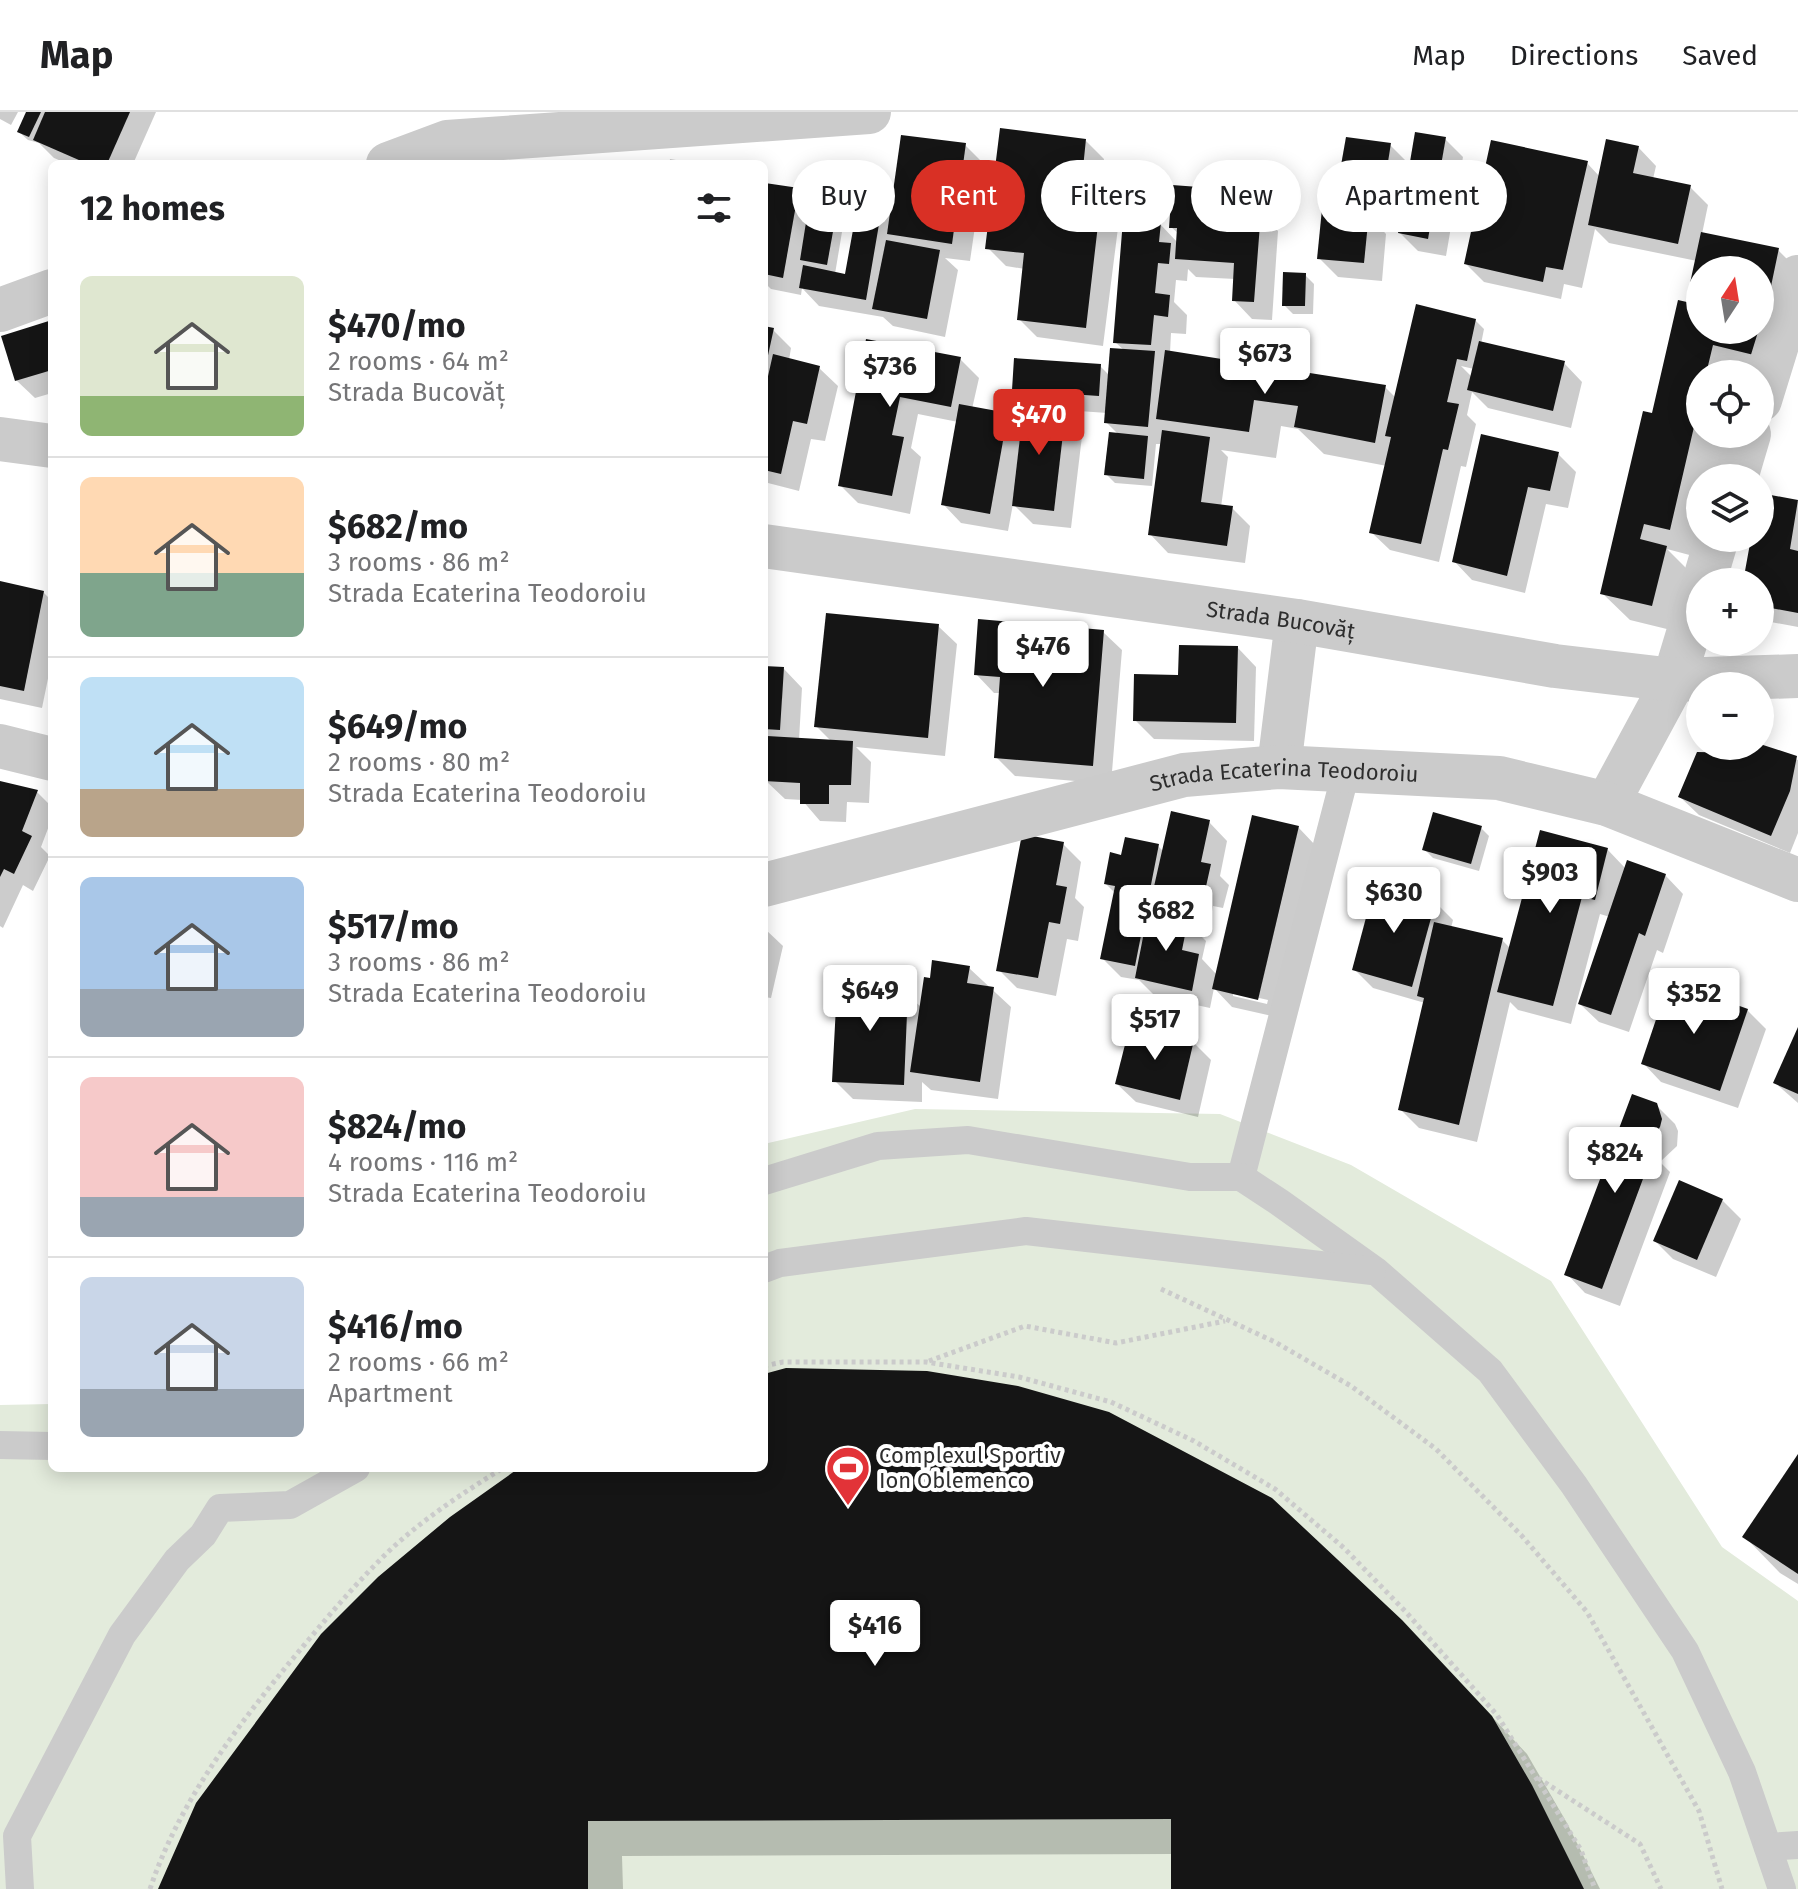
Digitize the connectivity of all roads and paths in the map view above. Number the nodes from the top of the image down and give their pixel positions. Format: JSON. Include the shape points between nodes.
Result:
{"nodes":[{"id":1,"x":869,"y":112,"type":"edge"},
{"id":2,"x":399,"y":160,"type":"edge"},
{"id":3,"x":1798,"y":277,"type":"edge"},
{"id":4,"x":48,"y":292,"type":"edge"},
{"id":5,"x":0,"y":310,"type":"edge"},
{"id":6,"x":1772,"y":360,"type":"edge"},
{"id":7,"x":0,"y":439,"type":"edge"},
{"id":8,"x":48,"y":445,"type":"edge"},
{"id":9,"x":768,"y":547,"type":"edge"},
{"id":10,"x":1297,"y":621,"type":"junction"},
{"id":11,"x":1686,"y":640,"type":"edge"},
{"id":12,"x":1798,"y":676,"type":"edge"},
{"id":13,"x":1674,"y":680,"type":"junction"},
{"id":14,"x":0,"y":746,"type":"edge"},
{"id":15,"x":48,"y":758,"type":"edge"},
{"id":16,"x":1279,"y":767,"type":"junction"},
{"id":17,"x":1347,"y":768,"type":"junction"},
{"id":18,"x":1607,"y":804,"type":"junction"},
{"id":19,"x":1798,"y":880,"type":"edge"},
{"id":20,"x":768,"y":884,"type":"edge"},
{"id":21,"x":1241,"y":1177,"type":"junction"},
{"id":22,"x":768,"y":1180,"type":"edge"},
{"id":23,"x":768,"y":1268,"type":"edge"},
{"id":24,"x":1377,"y":1272,"type":"junction"},
{"id":25,"x":926,"y":1362,"type":"junction"},
{"id":26,"x":768,"y":1365,"type":"edge"},
{"id":27,"x":0,"y":1445,"type":"edge"},
{"id":28,"x":48,"y":1446,"type":"edge"},
{"id":29,"x":349,"y":1472,"type":"edge"},
{"id":30,"x":496,"y":1472,"type":"edge"},
{"id":31,"x":1535,"y":1775,"type":"junction"},
{"id":32,"x":1798,"y":1845,"type":"edge"},
{"id":33,"x":1768,"y":1847,"type":"junction"},
{"id":34,"x":13,"y":1874,"type":"edge"},
{"id":35,"x":150,"y":1889,"type":"edge"},
{"id":36,"x":1595,"y":1889,"type":"edge"},
{"id":37,"x":1661,"y":1889,"type":"edge"},
{"id":38,"x":1722,"y":1889,"type":"edge"},
{"id":39,"x":1782,"y":1889,"type":"edge"}],
"edges":[{"from":1,"to":2,"type":"street","via":[[447,142]]},
{"from":3,"to":6,"type":"street"},
{"from":4,"to":5,"type":"street"},
{"from":7,"to":8,"type":"street"},
{"from":9,"to":10,"type":"street","name":"Strada Bucovăț"},
{"from":10,"to":13,"type":"street","name":"Strada Bucovăț","via":[[1555,666]]},
{"from":10,"to":16,"type":"street"},
{"from":11,"to":13,"type":"street"},
{"from":12,"to":13,"type":"street","name":"Strada Bucovăț"},
{"from":13,"to":18,"type":"street"},
{"from":14,"to":15,"type":"street"},
{"from":16,"to":17,"type":"street","name":"Strada Ecaterina Teodoroiu"},
{"from":16,"to":20,"type":"street","name":"Strada Ecaterina Teodoroiu","via":[[1184,775]]},
{"from":17,"to":18,"type":"street","name":"Strada Ecaterina Teodoroiu","via":[[1499,778]]},
{"from":17,"to":21,"type":"lane"},
{"from":18,"to":19,"type":"street","name":"Strada Ecaterina Teodoroiu"},
{"from":21,"to":22,"type":"lane","via":[[1190,1177],[968,1140],[878,1146]]},
{"from":21,"to":24,"type":"lane"},
{"from":23,"to":24,"type":"lane","via":[[1026,1231]]},
{"from":24,"to":33,"type":"lane","via":[[1490,1371],[1574,1485],[1685,1651],[1742,1772]]},
{"from":25,"to":26,"type":"path"},
{"from":25,"to":31,"type":"path","via":[[1019,1377],[1111,1402],[1194,1441],[1275,1489],[1344,1548],[1405,1611],[1497,1715]]},
{"from":25,"to":38,"type":"path","via":[[1025,1326],[1116,1343],[1226,1320],[1351,1386],[1436,1449],[1587,1612],[1699,1811]]},
{"from":27,"to":28,"type":"lane"},
{"from":29,"to":34,"type":"lane","via":[[290,1505],[220,1508],[122,1635],[17,1836]]},
{"from":30,"to":35,"type":"path","via":[[454,1498],[390,1550],[330,1614],[255,1705],[193,1795]]},
{"from":31,"to":36,"type":"path","via":[[1581,1850]]},
{"from":31,"to":37,"type":"path","via":[[1640,1844]]},
{"from":32,"to":33,"type":"lane"},
{"from":33,"to":39,"type":"lane"}]}
